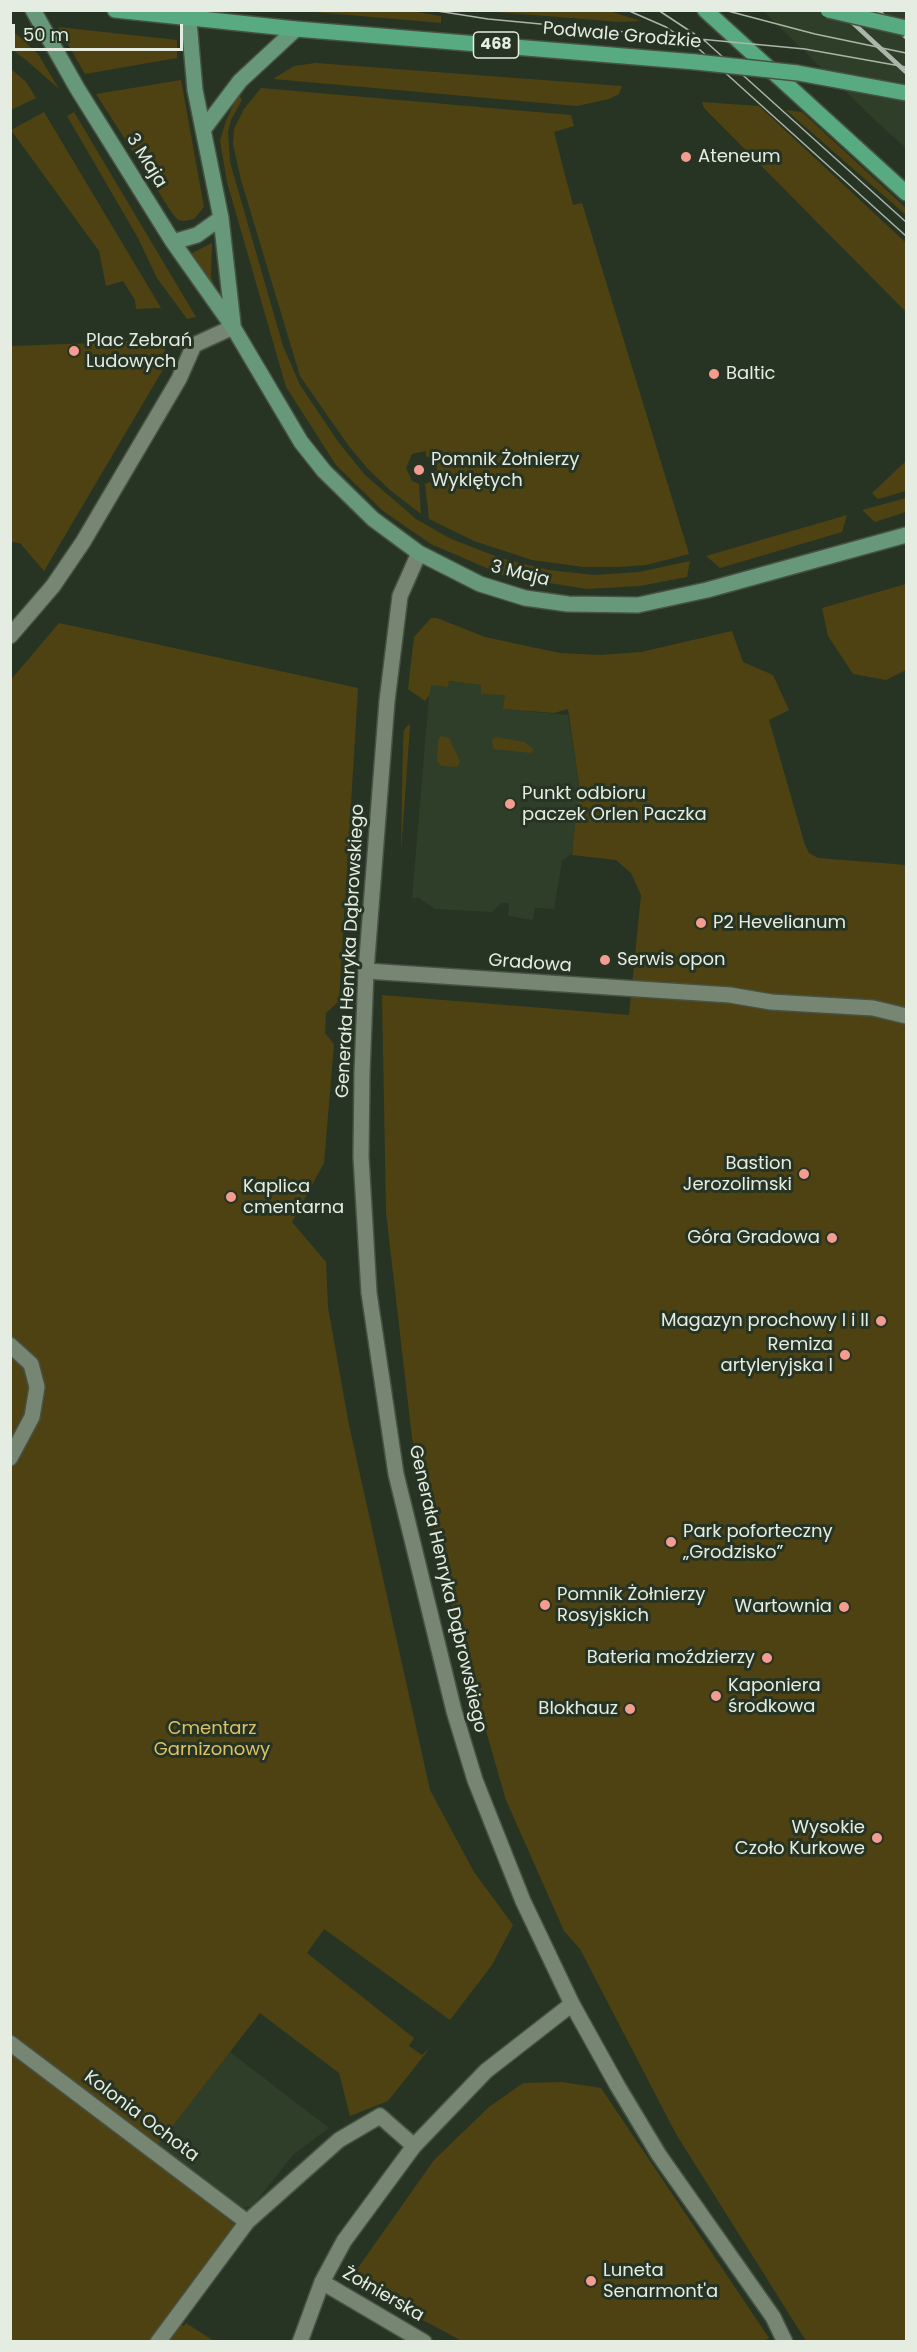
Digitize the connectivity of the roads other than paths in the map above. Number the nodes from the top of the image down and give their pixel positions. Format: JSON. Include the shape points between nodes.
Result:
{"nodes":[{"id":1,"x":33,"y":10,"type":"edge"},
{"id":2,"x":115,"y":10,"type":"edge"},
{"id":3,"x":705,"y":10,"type":"edge"},
{"id":4,"x":828,"y":10,"type":"edge"},
{"id":5,"x":188,"y":15,"type":"edge"},
{"id":6,"x":906,"y":28,"type":"edge"},
{"id":7,"x":296,"y":29,"type":"junction"},
{"id":8,"x":906,"y":93,"type":"edge"},
{"id":9,"x":203,"y":130,"type":"junction"},
{"id":10,"x":906,"y":193,"type":"edge"},
{"id":11,"x":221,"y":218,"type":"junction"},
{"id":12,"x":173,"y":242,"type":"junction"},
{"id":13,"x":233,"y":327,"type":"junction"},
{"id":14,"x":906,"y":535,"type":"edge"},
{"id":15,"x":419,"y":553,"type":"junction"},
{"id":16,"x":10,"y":636,"type":"edge"},
{"id":17,"x":366,"y":971,"type":"junction"},
{"id":18,"x":906,"y":1016,"type":"edge"},
{"id":19,"x":10,"y":1345,"type":"edge"},
{"id":20,"x":10,"y":1458,"type":"edge"},
{"id":21,"x":572,"y":2004,"type":"junction"},
{"id":22,"x":10,"y":2043,"type":"edge"},
{"id":23,"x":414,"y":2146,"type":"junction"},
{"id":24,"x":247,"y":2222,"type":"junction"},
{"id":25,"x":322,"y":2282,"type":"junction"},
{"id":26,"x":158,"y":2342,"type":"edge"},
{"id":27,"x":300,"y":2342,"type":"edge"},
{"id":28,"x":424,"y":2342,"type":"edge"},
{"id":29,"x":785,"y":2342,"type":"edge"}],
"edges":[{"from":1,"to":12,"type":"main road","name":"3 Maja"},
{"from":2,"to":5,"type":"main road","number":"468"},
{"from":3,"to":10,"type":"main road"},
{"from":4,"to":6,"type":"main road","bridge":true},
{"from":5,"to":7,"type":"main road","name":"Podwale Grodzkie","number":"468"},
{"from":5,"to":9,"type":"main road","name":"3 Maja"},
{"from":7,"to":8,"type":"main road","name":"Podwale Grodzkie","number":"468","bridge":true,"via":[[696,62],[798,74]]},
{"from":7,"to":9,"type":"main road","via":[[240,81]]},
{"from":9,"to":11,"type":"main road","name":"3 Maja"},
{"from":11,"to":12,"type":"main road","via":[[197,235]]},
{"from":11,"to":13,"type":"main road","name":"3 Maja"},
{"from":12,"to":13,"type":"main road","name":"3 Maja"},
{"from":13,"to":15,"type":"main road","name":"3 Maja","via":[[301,442],[324,471],[373,519]]},
{"from":13,"to":16,"type":"street","via":[[194,345],[179,380],[83,542],[53,586]]},
{"from":14,"to":15,"type":"main road","name":"3 Maja","via":[[707,591],[638,605],[568,604],[525,598],[480,584]]},
{"from":15,"to":17,"type":"street","name":"Generała Henryka Dąbrowskiego","via":[[400,596],[397,615]]},
{"from":17,"to":18,"type":"street","name":"Gradowa","via":[[722,994],[771,1002],[873,1008]]},
{"from":17,"to":21,"type":"street","name":"Generała Henryka Dąbrowskiego","via":[[361,1157],[369,1293],[396,1474],[454,1711],[475,1780],[524,1901]]},
{"from":19,"to":20,"type":"street","via":[[31,1364],[37,1387],[32,1417]]},
{"from":21,"to":23,"type":"street","via":[[486,2072]]},
{"from":21,"to":29,"type":"street","name":"Generała Henryka Dąbrowskiego","via":[[659,2155],[773,2317]]},
{"from":22,"to":24,"type":"street","name":"Kolonia Ochota"},
{"from":23,"to":24,"type":"street","via":[[380,2116],[339,2140]]},
{"from":23,"to":25,"type":"street","via":[[344,2241]]},
{"from":24,"to":26,"type":"street"},
{"from":25,"to":27,"type":"street"},
{"from":25,"to":28,"type":"street","name":"Żołnierska"}]}
